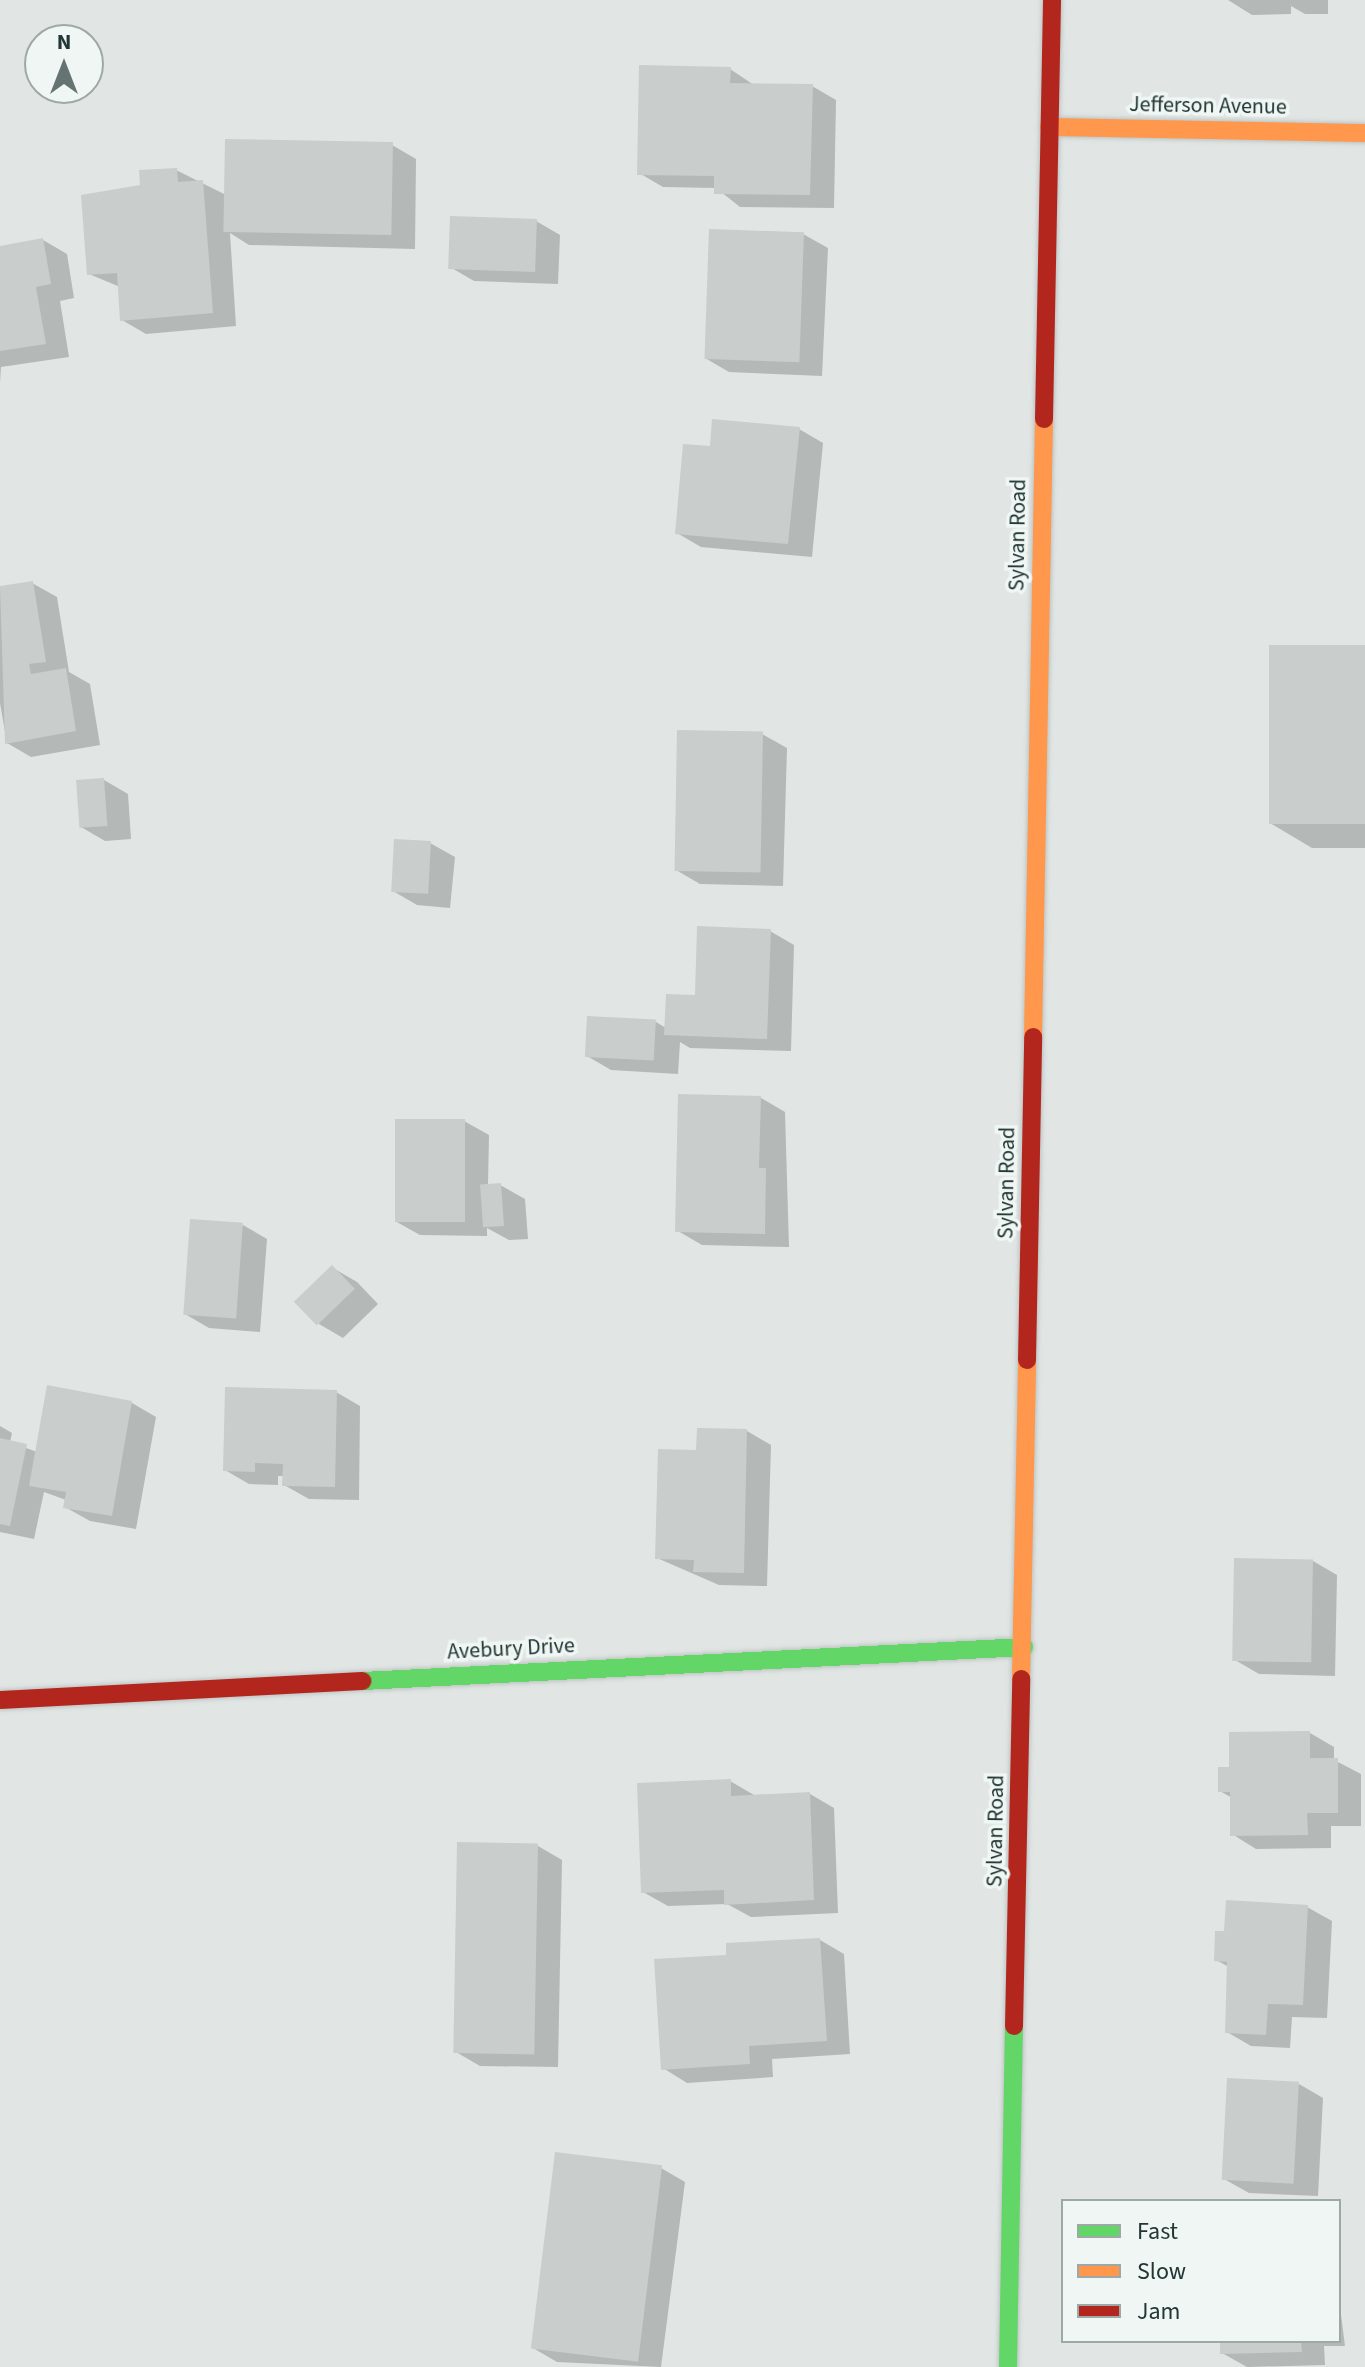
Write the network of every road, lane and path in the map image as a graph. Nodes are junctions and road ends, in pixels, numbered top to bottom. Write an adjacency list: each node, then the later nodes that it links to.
1 (1052, 0): 2 (main road, Sylvan Road)
2 (1049, 127): 3 (main road, Jefferson Avenue); 4 (main road, Sylvan Road)
3 (1365, 133)
4 (1024, 1647): 5 (main road, Avebury Drive); 6 (main road, Sylvan Road)
5 (0, 1700)
6 (1008, 2367)

